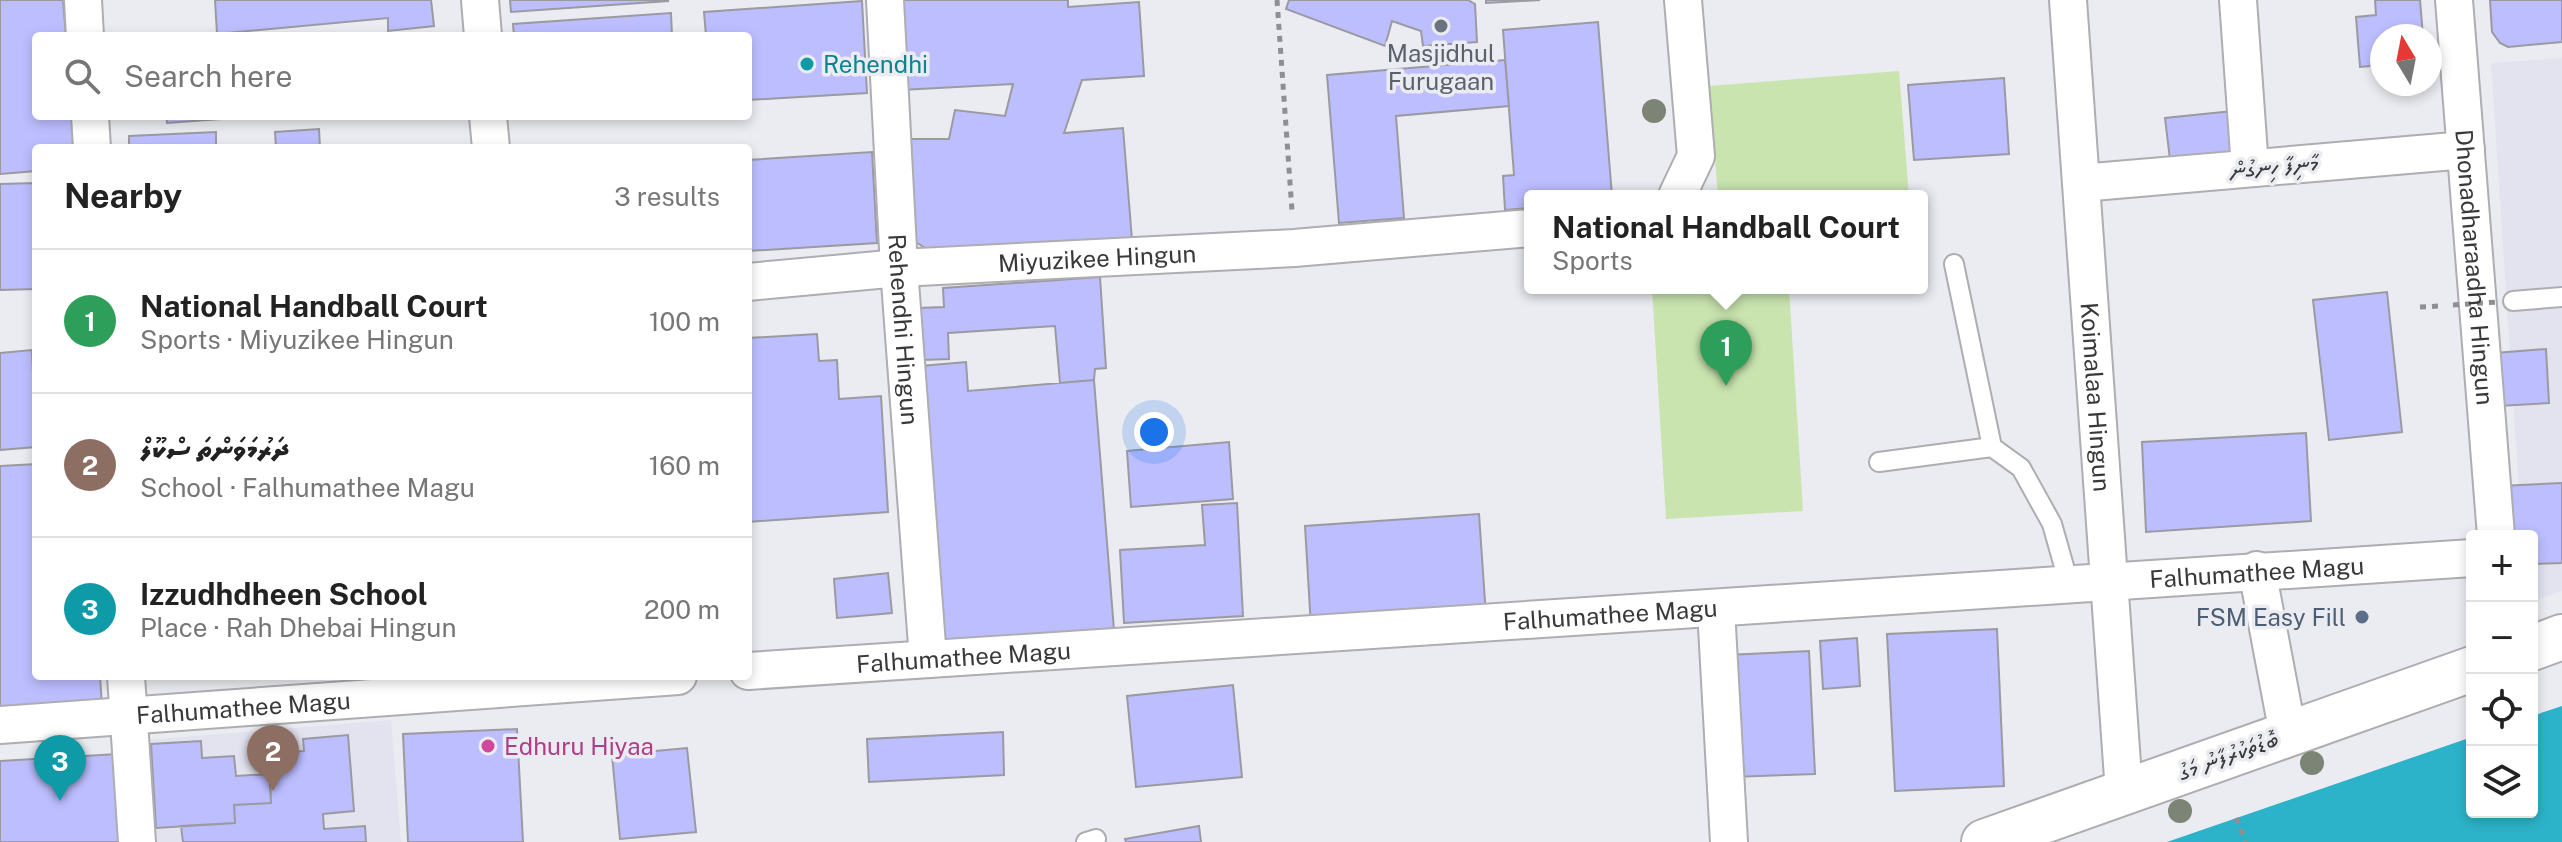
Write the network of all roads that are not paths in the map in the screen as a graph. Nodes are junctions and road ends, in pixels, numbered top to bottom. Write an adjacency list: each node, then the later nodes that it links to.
1 (83, 0): 8 (street)
2 (480, 0): 9 (street)
3 (885, 0): 20 (street, Rehendhi Hingun)
4 (1683, 0): 17 (street)
5 (2068, 0): 16 (street, Koimalaa Hingun)
6 (2238, 0): 15 (street)
7 (2454, 0): 14 (street, Dhonadharaadha Hingun)
8 (85, 32)
9 (483, 32)
10 (90, 120): 12 (street)
11 (488, 120): 13 (street)
12 (92, 144)
13 (491, 144)
14 (2466, 150): 15 (street, މާނިފާ ހިނގުން); 26 (street, Dhonadharaadha Hingun)
15 (2250, 168): 16 (street, މާނިފާ ހިނގުން)
16 (2081, 183): 29 (street, Koimalaa Hingun)
17 (1680, 190)
18 (1524, 229): 20 (street, Miyuzikee Hingun)
19 (1954, 264): 24 (lane)
20 (899, 268): 21 (street, Miyuzikee Hingun); 34 (street, Rehendhi Hingun)
21 (752, 282)
22 (2562, 297): 23 (lane)
23 (2505, 301)
24 (1992, 447): 25 (lane); 30 (lane)
25 (1879, 462)
26 (2496, 530)
27 (2466, 558): 28 (street, Falhumathee Magu)
28 (2257, 570): 29 (street, Falhumathee Magu); 42 (street)
29 (2109, 581): 30 (street, Falhumathee Magu); 43 (street, Koimalaa Hingun)
30 (2069, 584): 31 (street, Falhumathee Magu)
31 (1716, 609): 34 (street, Falhumathee Magu); 45 (street)
32 (2562, 637): 33 (main road)
33 (2538, 646)
34 (928, 659): 35 (street, Falhumathee Magu)
35 (752, 671)
36 (2466, 671): 42 (main road, ބޮޑުތަކުރުފާނު މަގު)
37 (126, 680): 40 (street)
38 (559, 680): 39 (street, Falhumathee Magu)
39 (529, 681): 40 (street, Falhumathee Magu)
40 (129, 716): 41 (street, Falhumathee Magu); 44 (street)
41 (0, 725)
42 (2288, 734): 43 (main road, ބޮޑުތަކުރުފާނު މަގު)
43 (2124, 792): 46 (main road, ބޮޑުތަކުރުފާނު މަގު)
44 (137, 842)
45 (1729, 842)
46 (1984, 842)

